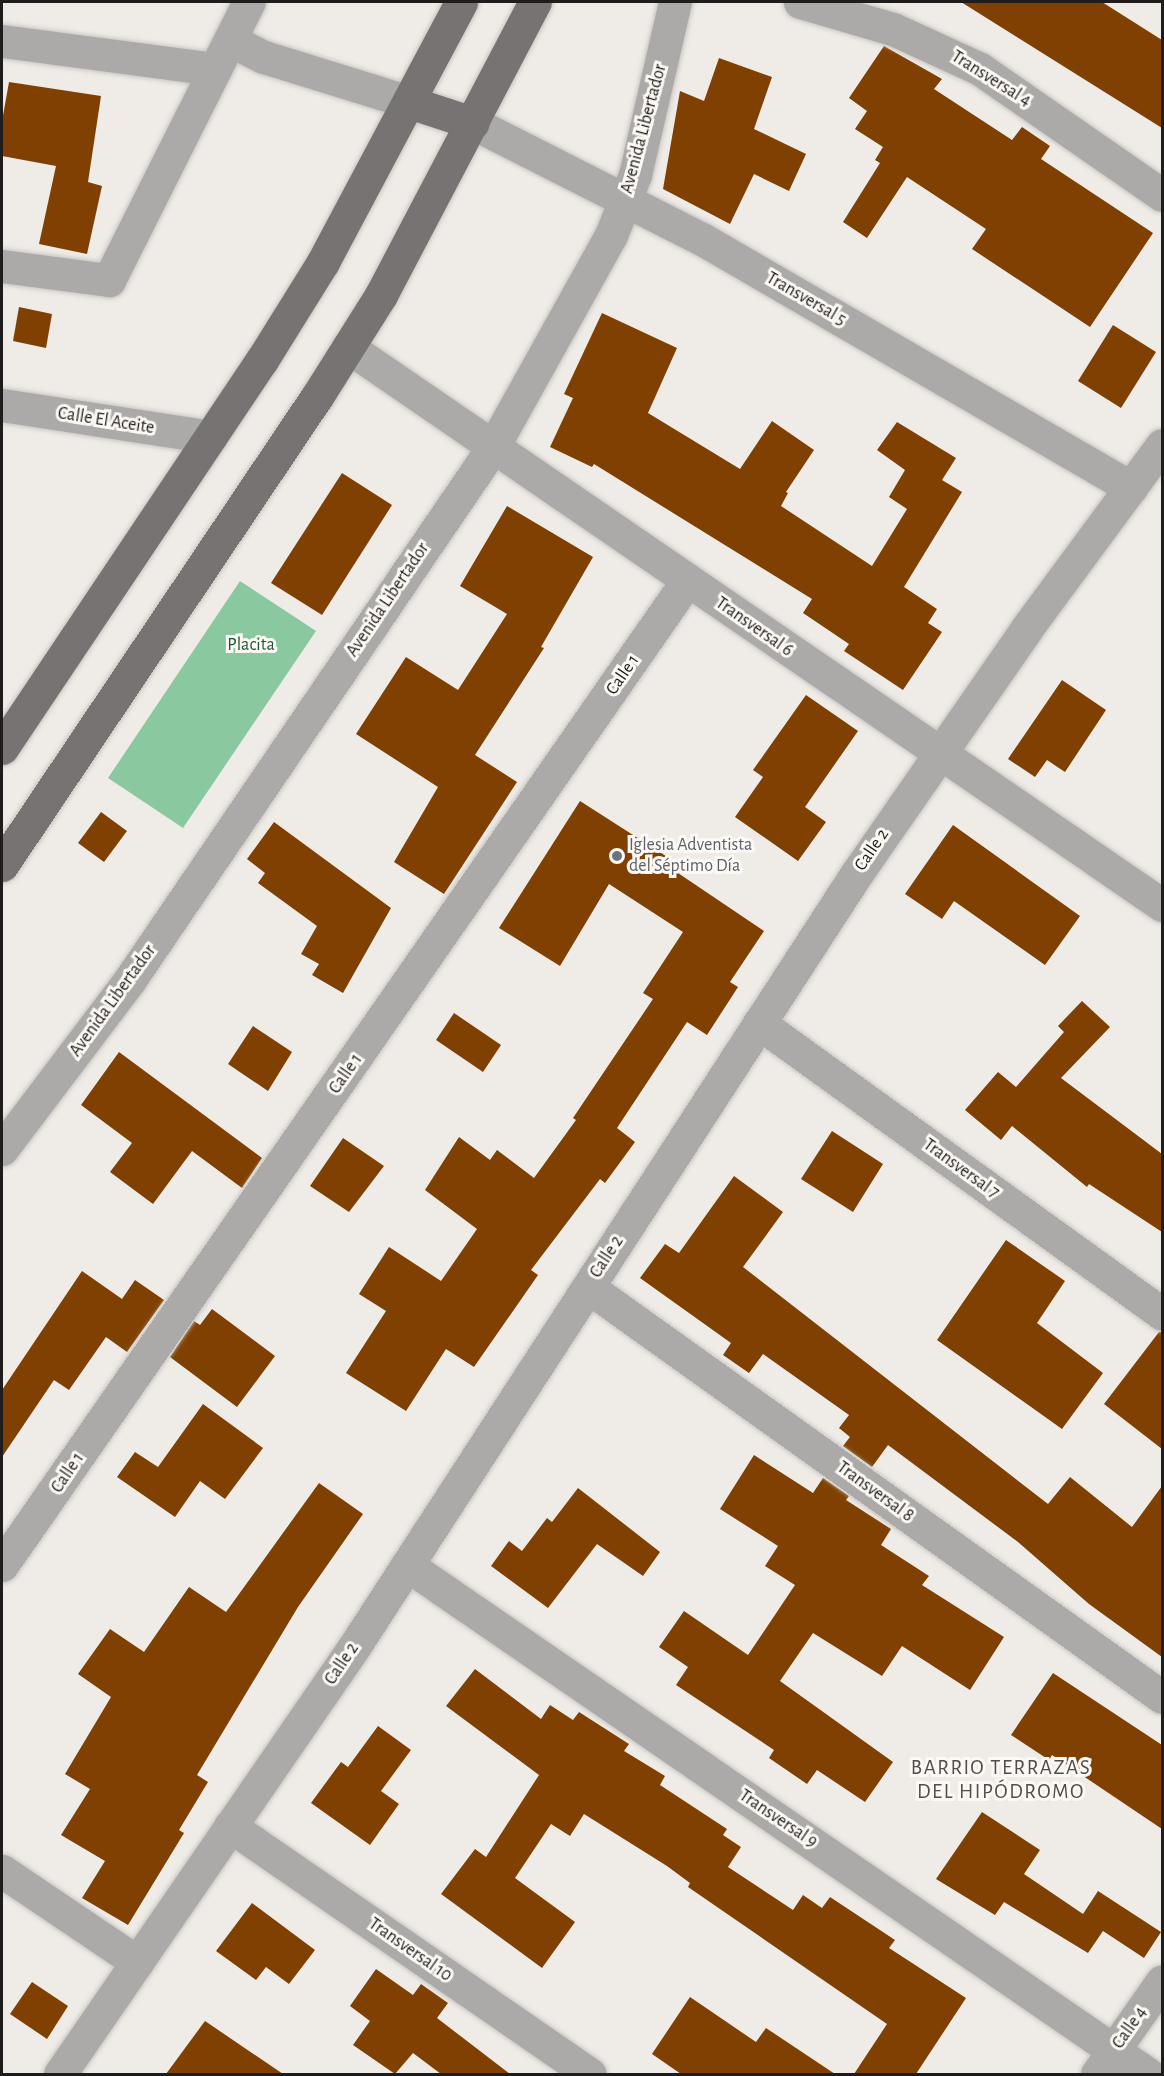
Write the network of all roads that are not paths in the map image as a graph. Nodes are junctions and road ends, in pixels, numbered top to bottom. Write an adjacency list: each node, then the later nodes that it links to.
1 (249, 2): 6 (street)
2 (461, 2): 9 (main road)
3 (535, 2): 10 (main road)
4 (675, 2): 12 (street, Avenida Libertador)
5 (800, 2): 11 (street, Transversal 4)
6 (230, 40): 8 (street); 9 (street)
7 (2, 41): 8 (street)
8 (215, 69): 13 (street)
9 (409, 102): 10 (main road); 16 (main road)
10 (473, 123): 12 (street, Transversal 5); 14 (main road)
11 (1162, 195)
12 (626, 198): 18 (street, Avenida Libertador); 19 (street, Transversal 5)
13 (2, 266)
14 (348, 347): 18 (street, Transversal 6); 23 (main road)
15 (2, 405): 16 (street, Calle El Aceite)
16 (211, 437): 21 (main road)
17 (1162, 445): 19 (street, Calle 2)
18 (492, 447): 20 (street, Transversal 6); 26 (street, Avenida Libertador)
19 (1131, 488): 22 (street, Calle 2)
20 (687, 581): 22 (street, Transversal 6); 29 (street, Calle 1)
21 (2, 748)
22 (940, 752): 24 (street, Transversal 6); 25 (street, Calle 2)
23 (2, 865)
24 (1162, 905)
25 (759, 1023): 27 (street, Calle 2); 28 (street, Transversal 7)
26 (2, 1149)
27 (588, 1287): 30 (street, Calle 2); 31 (street, Transversal 8)
28 (1162, 1314)
29 (2, 1565)
30 (407, 1565): 32 (street, Calle 2); 36 (street, Transversal 9)
31 (1162, 1697)
32 (230, 1826): 34 (street, Calle 2); 38 (street, Transversal 10)
33 (2, 1870): 34 (street)
34 (137, 1962): 37 (street, Calle 2)
35 (1162, 1981): 36 (street, Calle 4)
36 (1106, 2062): 39 (street, Transversal 9)
37 (60, 2074)
38 (590, 2074)
39 (1148, 2074)

